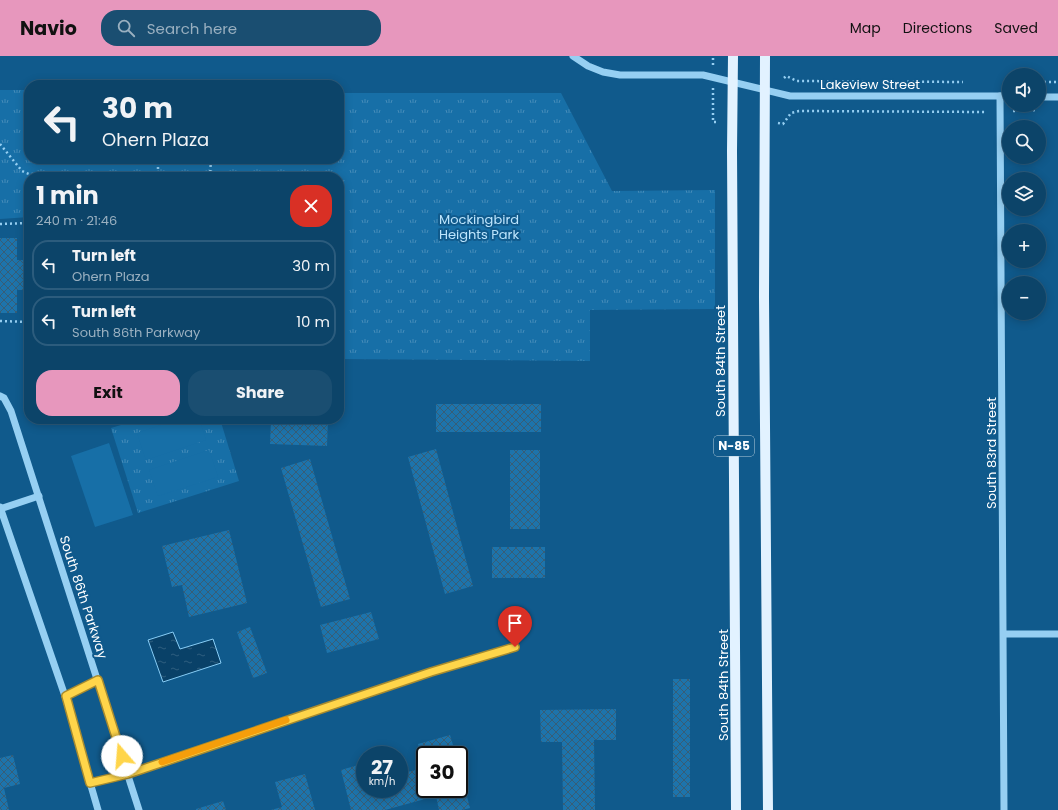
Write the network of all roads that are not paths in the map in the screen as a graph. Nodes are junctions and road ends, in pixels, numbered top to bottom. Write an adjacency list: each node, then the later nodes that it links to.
1 (573, 56): 4 (street, Lakeview Street)
2 (733, 56): 4 (main road, South 84th Street / N-85)
3 (765, 56): 5 (main road, N-85)
4 (733, 82): 5 (street, Lakeview Street); 21 (main road, South 84th Street / N-85)
5 (764, 90): 6 (street, Lakeview Street); 22 (main road, N-85)
6 (1000, 96): 12 (street, South 83rd Street)
7 (1046, 97): 8 (street)
8 (1058, 97)
9 (0, 396): 10 (street, South 86th Parkway)
10 (39, 496): 11 (street); 15 (street, South 86th Parkway)
11 (0, 508): 16 (street)
12 (1004, 634): 13 (street); 23 (street, South 83rd Street)
13 (1058, 634)
14 (515, 647): 17 (street)
15 (98, 680): 16 (street); 17 (street, South 86th Parkway)
16 (66, 696): 18 (street)
17 (128, 774): 18 (street); 20 (street, South 86th Parkway)
18 (90, 783): 19 (street)
19 (98, 810)
20 (139, 810)
21 (736, 810)
22 (768, 810)
23 (1004, 810)

